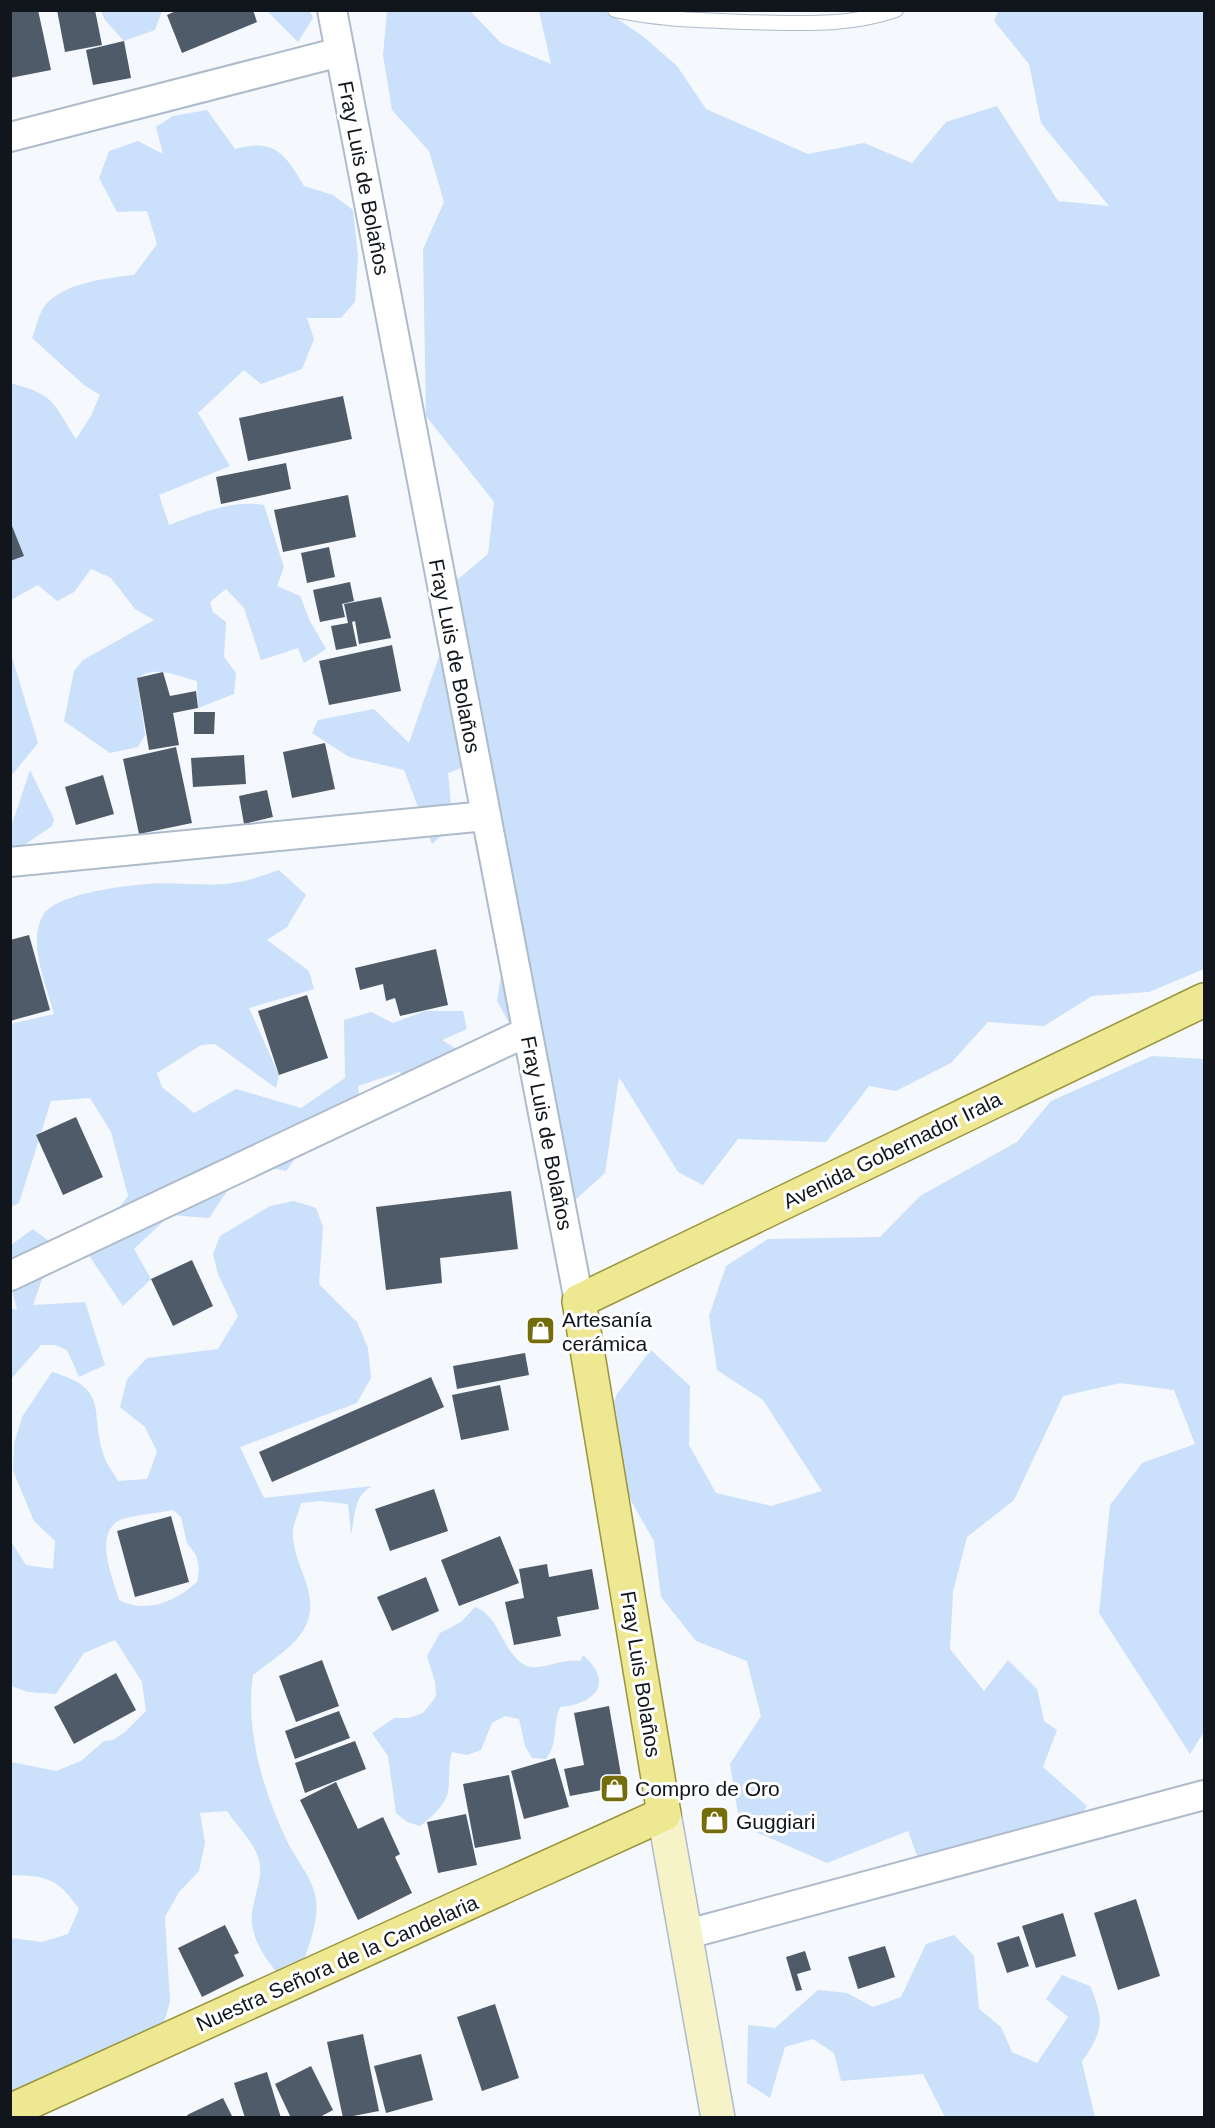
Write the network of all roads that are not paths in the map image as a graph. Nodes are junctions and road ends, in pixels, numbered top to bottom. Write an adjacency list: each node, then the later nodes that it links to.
1 (332, 10): 4 (street, Fray Luis de Bolaños)
2 (615, 10): 3 (lane)
3 (896, 10)
4 (340, 52): 5 (street); 6 (street, Fray Luis de Bolaños)
5 (10, 137)
6 (486, 816): 7 (street); 9 (street, Fray Luis de Bolaños)
7 (10, 862)
8 (1204, 1000): 11 (main road, Avenida Gobernador Irala)
9 (528, 1032): 10 (street); 11 (street, Fray Luis de Bolaños)
10 (10, 1276)
11 (579, 1300): 13 (main road, Fray Luis Bolaños)
12 (1204, 1795): 14 (street)
13 (664, 1814): 14 (street, Fray Luis Bolaños); 15 (main road, Nuestra Señora de la Candelaria)
14 (684, 1935): 16 (street, Fray Luis Bolaños)
15 (10, 2111)
16 (717, 2118)

